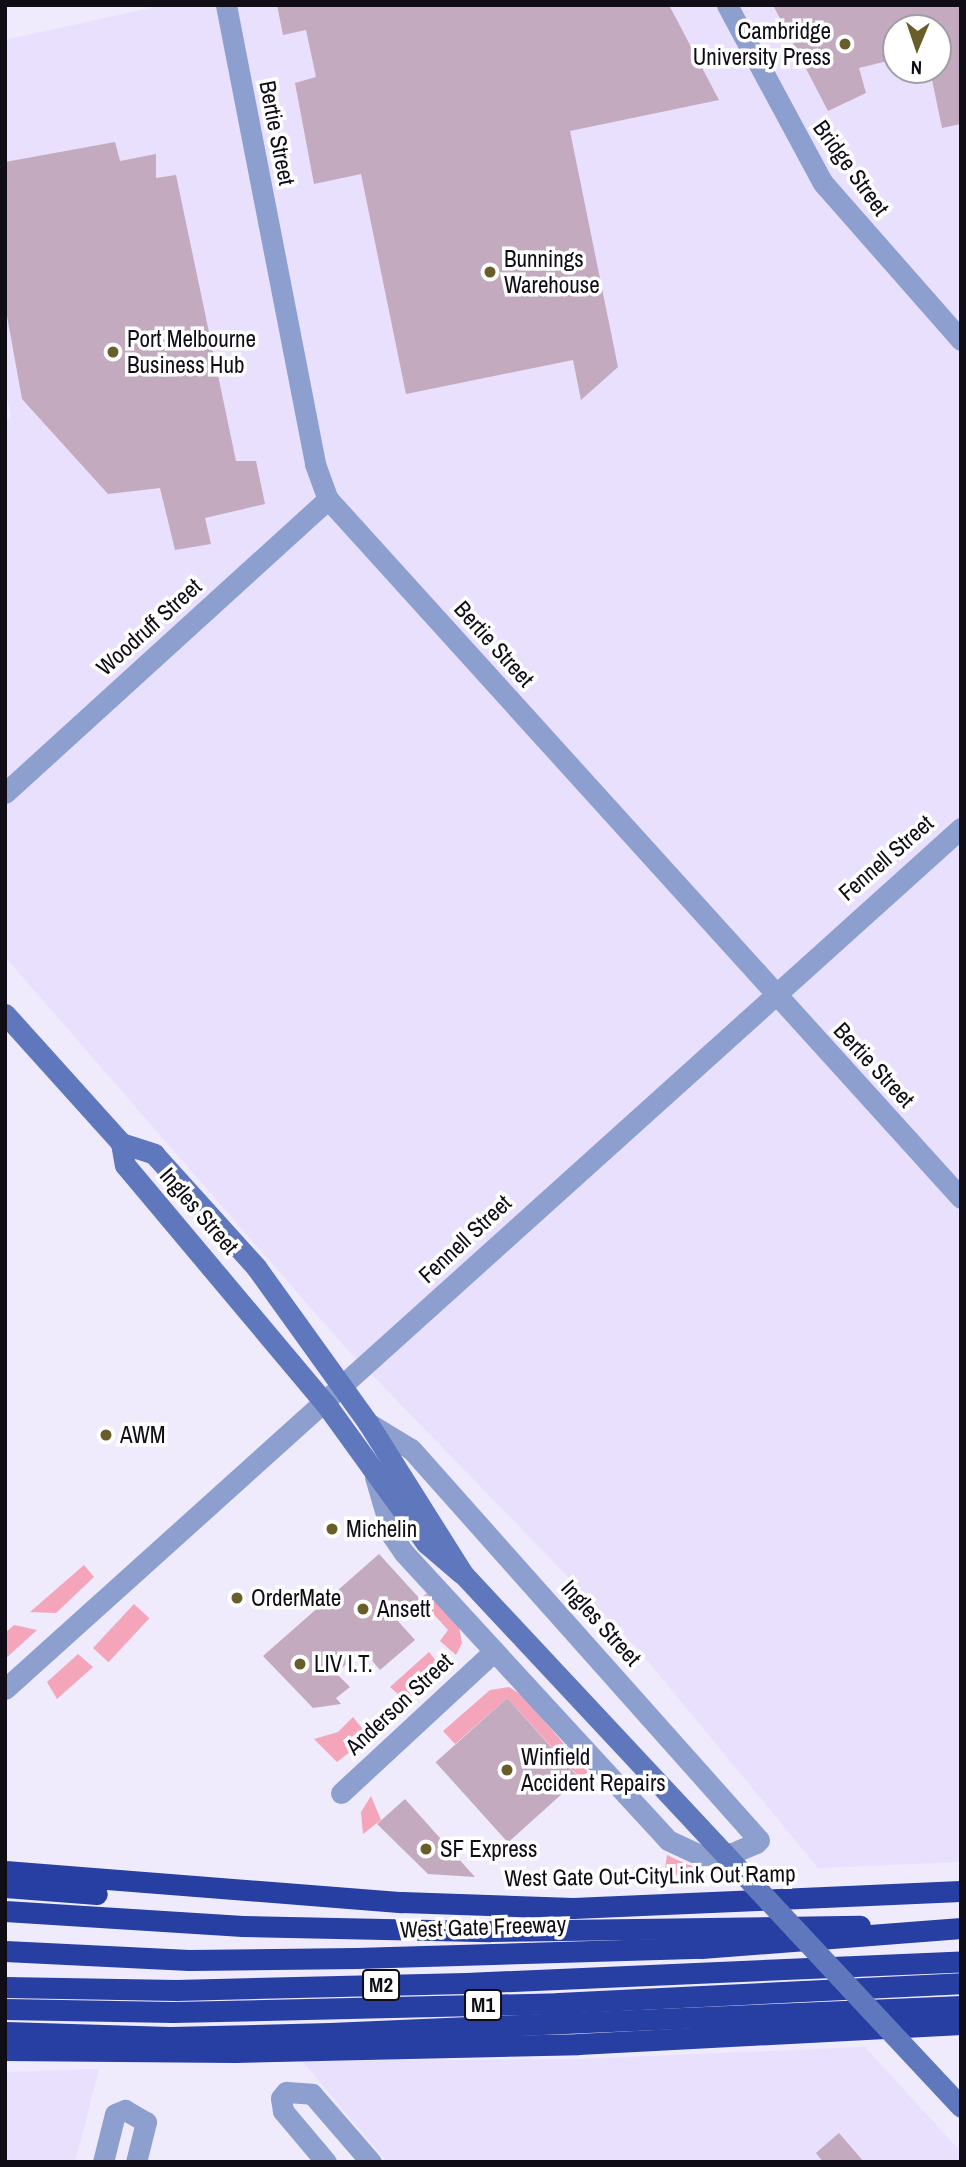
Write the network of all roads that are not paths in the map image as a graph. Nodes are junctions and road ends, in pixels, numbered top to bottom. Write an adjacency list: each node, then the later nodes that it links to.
1 (226, 5): 4 (street, Bertie Street)
2 (727, 5): 3 (street, Bridge Street)
3 (961, 340)
4 (328, 499): 5 (street, Woodruff Street); 7 (street, Bertie Street)
5 (5, 793)
6 (961, 828): 7 (street, Fennell Street)
7 (773, 993): 10 (street, Bertie Street); 13 (street, Fennell Street)
8 (5, 1014): 9 (street, Ingles Street)
9 (121, 1143): 11 (street, Ingles Street); 12 (street, Ingles Street)
10 (961, 1198)
11 (228, 1237): 12 (street); 13 (street, Ingles Street)
12 (206, 1258): 14 (street, Ingles Street)
13 (342, 1388): 14 (street, Fennell Street); 15 (street, Ingles Street)
14 (325, 1404): 16 (street, Ingles Street); 19 (street, Fennell Street)
15 (368, 1423): 17 (street, Ingles Street); 18 (street, Ingles Street)
16 (352, 1440): 17 (street, Ingles Street); 18 (street, Ingles Street)
17 (463, 1574): 37 (street, Ingles Street, bridge)
18 (492, 1653): 20 (street, Anderson Street)
19 (5, 1689)
20 (341, 1793)
21 (5, 1871): 24 (highway, West Gate Out-CityLink Out Ramp)
22 (5, 1886): 24 (highway)
23 (961, 1891): 24 (highway, West Gate Out-CityLink Out Ramp)
24 (402, 1902)
25 (5, 1910): 27 (highway)
26 (961, 1927): 27 (highway, West Gate Freeway / M1)
27 (936, 1929): 28 (highway, West Gate Freeway / M1)
28 (5, 1951)
29 (961, 1961): 31 (highway, M2)
30 (961, 1983): 33 (highway, M1)
31 (5, 1987)
32 (961, 2006): 35 (highway)
33 (5, 2009)
34 (961, 2024): 36 (highway)
35 (5, 2032)
36 (5, 2050)
37 (961, 2107)
38 (103, 2162): 39 (street)
39 (136, 2162)
40 (326, 2162): 41 (street)
41 (371, 2162)

